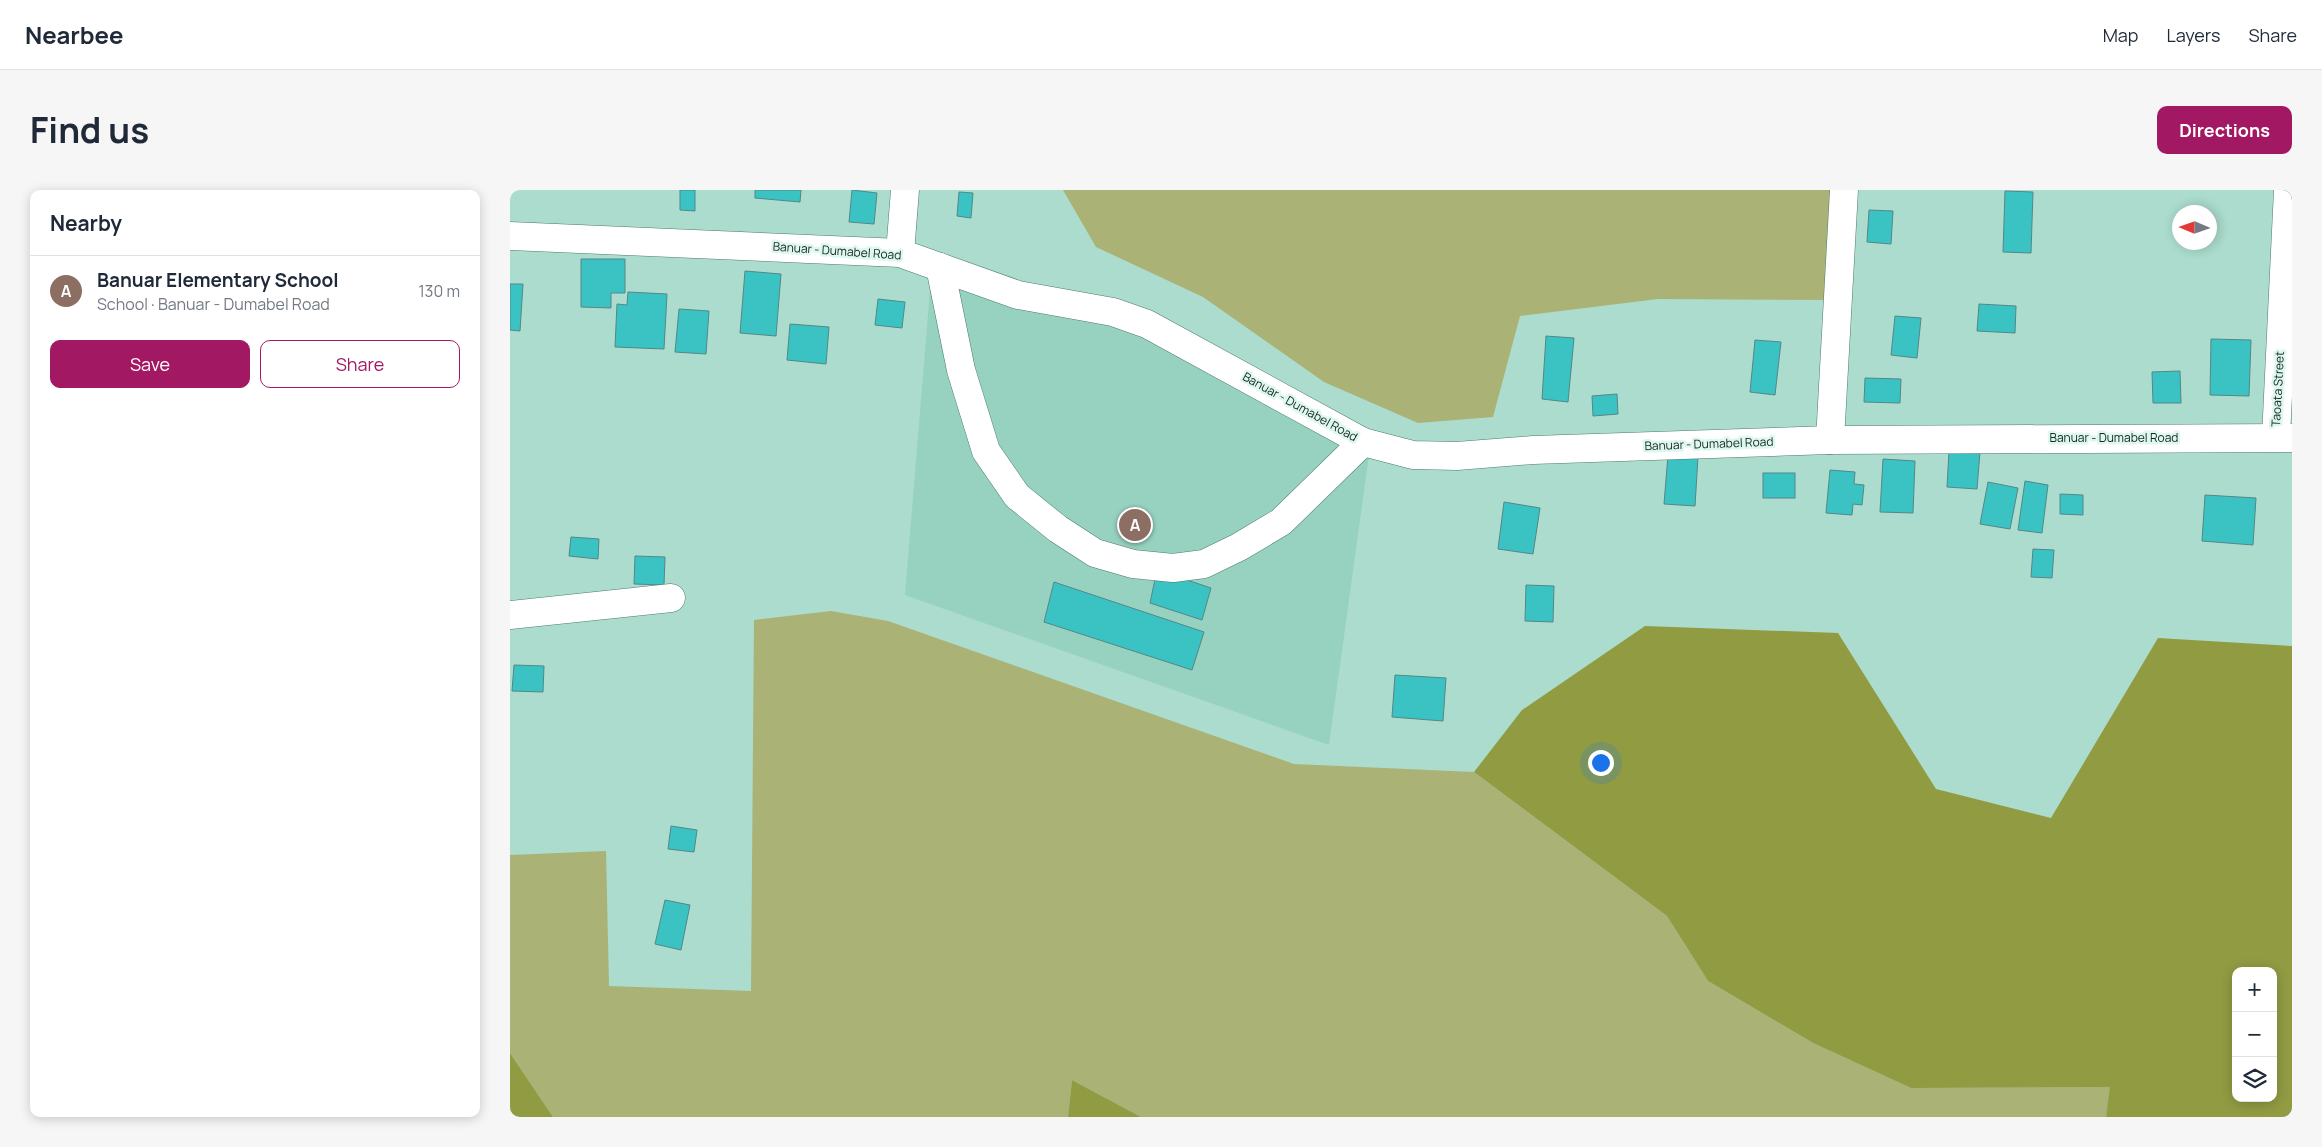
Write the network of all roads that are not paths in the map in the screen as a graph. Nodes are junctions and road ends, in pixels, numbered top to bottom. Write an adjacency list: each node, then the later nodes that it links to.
1 (905, 190): 5 (street)
2 (1844, 190): 8 (street)
3 (2288, 190): 7 (street, Taoata Street)
4 (510, 236): 5 (street, Banuar - Dumabel Road)
5 (900, 253): 6 (street, Banuar - Dumabel Road)
6 (940, 267): 9 (street, Banuar - Dumabel Road); 9 (street)
7 (2284, 438): 8 (street, Banuar - Dumabel Road)
8 (1830, 440): 9 (street, Banuar - Dumabel Road)
9 (1364, 442)
10 (671, 598): 11 (street)
11 (510, 616)

